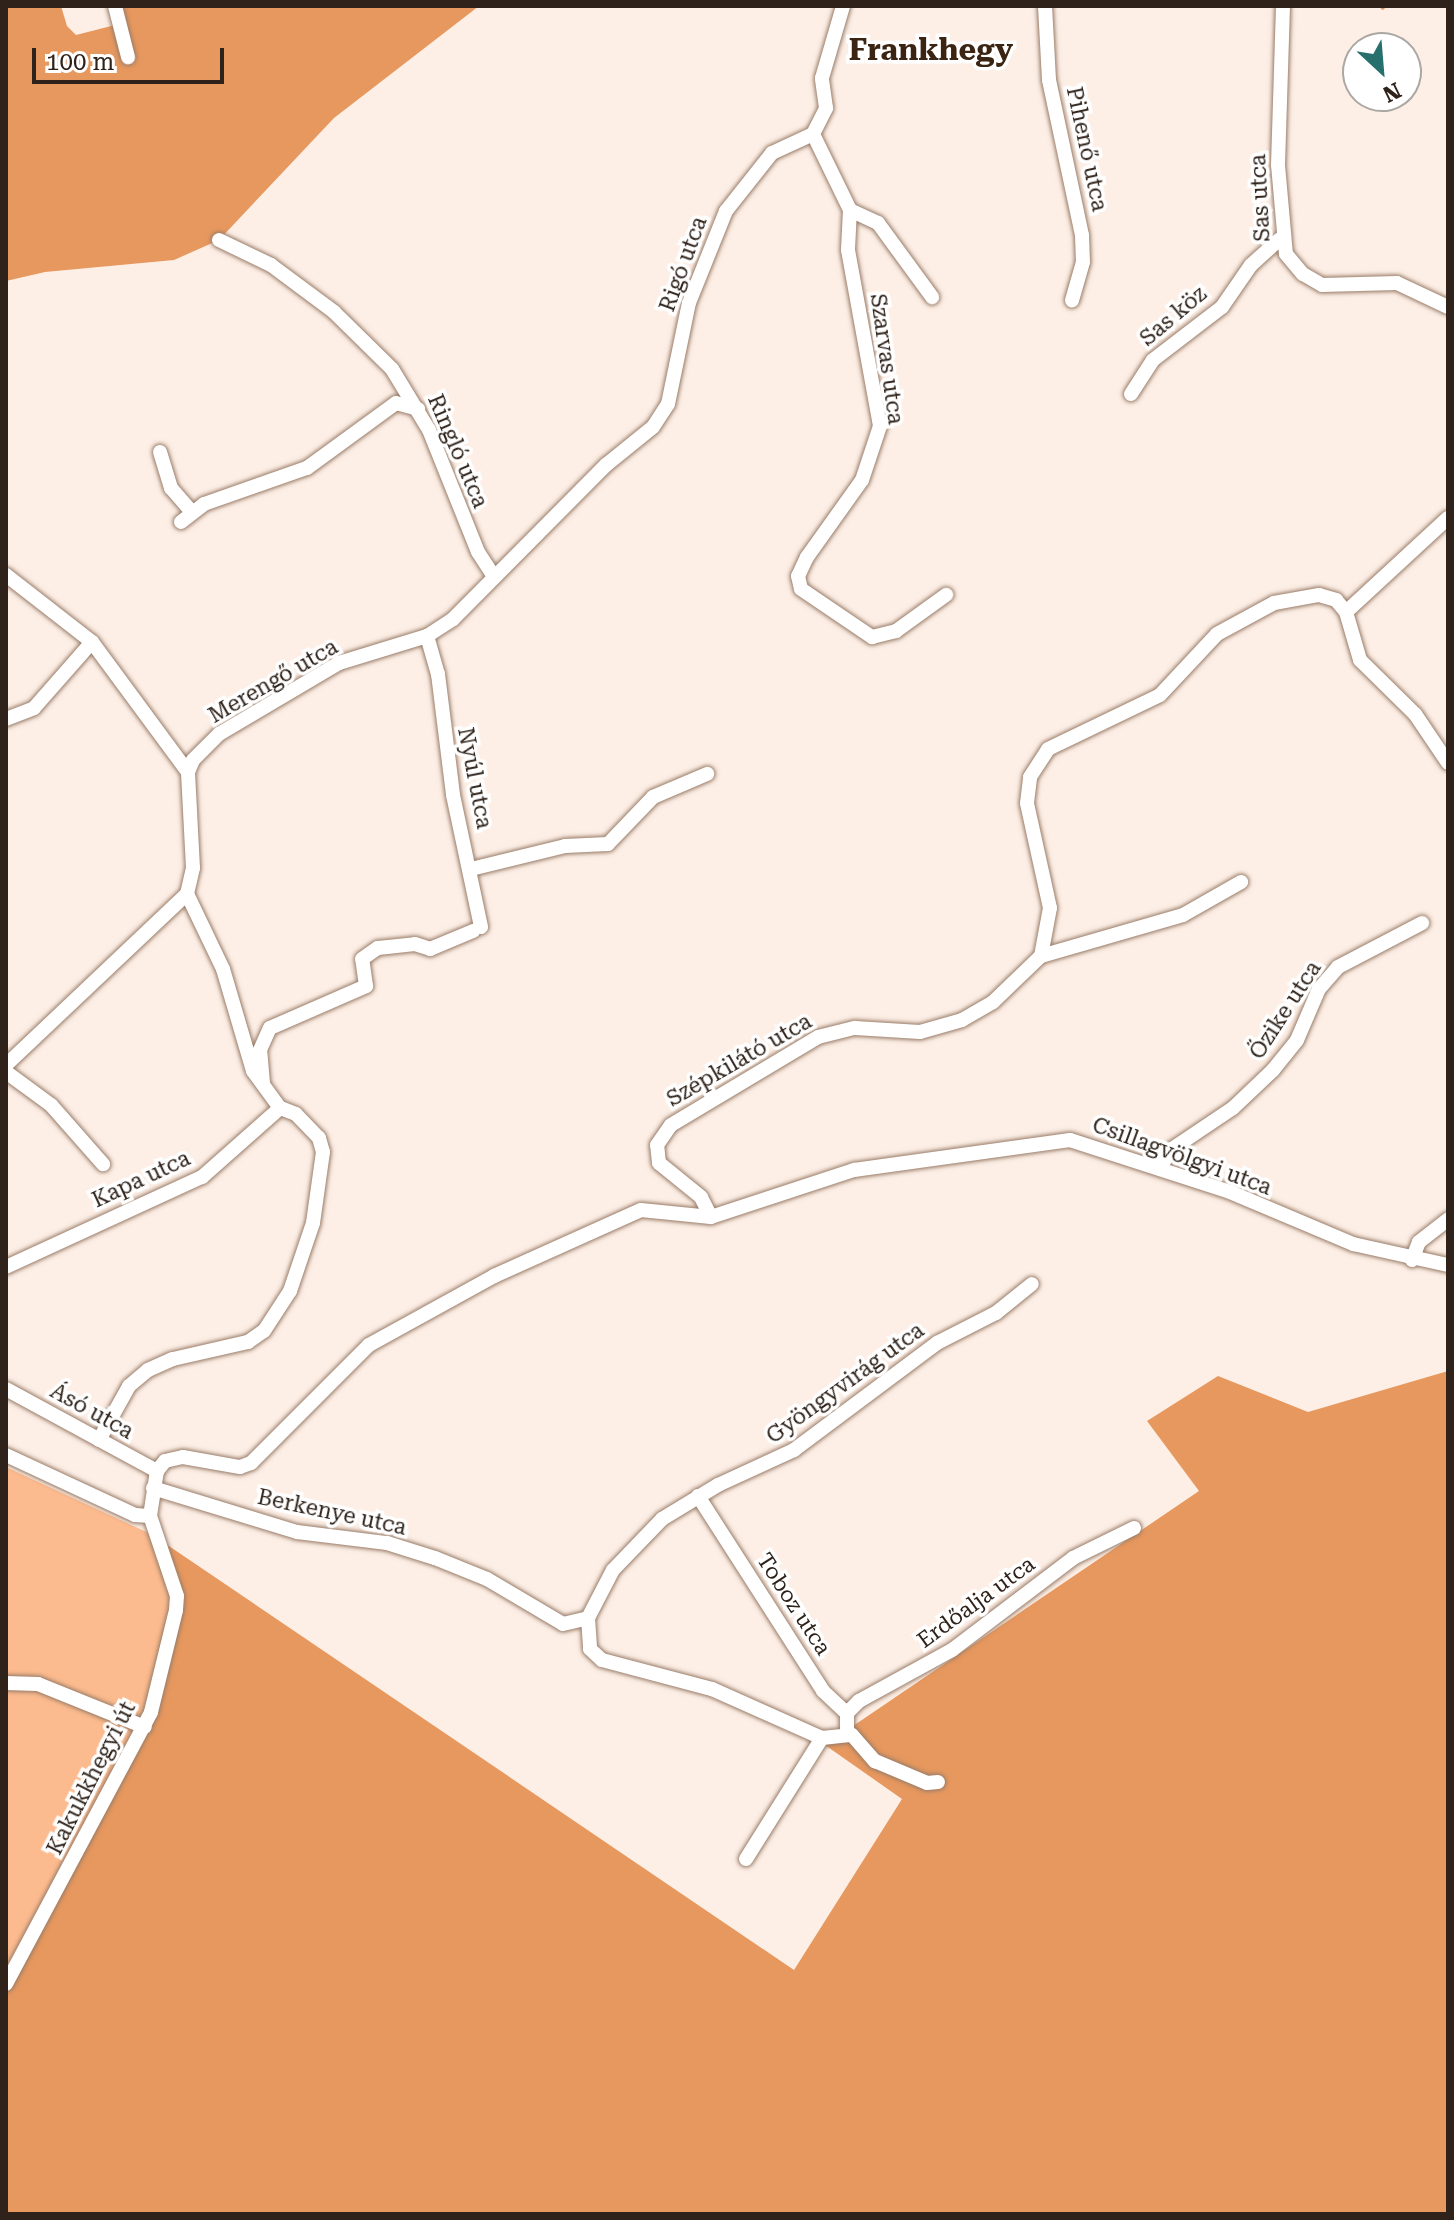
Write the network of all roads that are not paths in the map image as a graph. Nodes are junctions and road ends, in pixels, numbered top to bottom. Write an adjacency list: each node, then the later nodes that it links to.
1 (115, 6): 5 (street)
2 (843, 6): 6 (street)
3 (1045, 6): 11 (street, Pihenő utca)
4 (1283, 6): 8 (street, Sas utca)
5 (128, 57)
6 (813, 134): 7 (street, Szarvas utca); 15 (street, Rigó utca)
7 (850, 210): 10 (street); 20 (street, Szarvas utca)
8 (1280, 239): 12 (street, Sas utca); 13 (street, Sas köz)
9 (219, 240): 14 (street, Ringló utca)
10 (932, 297)
11 (1072, 300)
12 (1448, 307)
13 (1131, 394)
14 (418, 409): 16 (street); 19 (street, Ringló utca)
15 (639, 438): 19 (street, Merengő utca)
16 (160, 452)
17 (1448, 518): 21 (street)
18 (6, 575): 23 (street)
19 (493, 575): 22 (street, Merengő utca)
20 (946, 595)
21 (1346, 612): 25 (street); 32 (street)
22 (427, 636): 26 (street, Merengő utca); 28 (street, Nyúl utca)
23 (92, 642): 24 (street); 26 (street)
24 (6, 719)
25 (1448, 763)
26 (188, 772): 30 (street)
27 (707, 774): 28 (street)
28 (471, 869): 35 (street, Nyúl utca)
29 (1241, 882): 32 (street)
30 (187, 894): 33 (street); 35 (street)
31 (1422, 923): 38 (street, Őzike utca)
32 (1041, 956): 39 (street, Szépkilátó utca)
33 (6, 1065)
34 (6, 1072): 37 (street)
35 (263, 1084): 36 (street)
36 (280, 1108): 43 (street, Kapa utca); 46 (street)
37 (103, 1164)
38 (1160, 1167): 39 (street, Csillagvölgyi utca); 41 (street, Csillagvölgyi utca)
39 (711, 1217): 48 (street)
40 (1448, 1219): 41 (street)
41 (1412, 1260): 42 (street, Csillagvölgyi utca)
42 (1448, 1265)
43 (6, 1267)
44 (1032, 1284): 50 (street, Gyöngyvirág utca)
45 (6, 1389): 46 (street, Ásó utca)
46 (99, 1440): 48 (street, Ásó utca)
47 (6, 1455): 51 (street)
48 (157, 1471): 49 (street)
49 (153, 1488): 51 (street); 53 (street, Berkenye utca)
50 (698, 1496): 53 (street, Gyöngyvirág utca); 55 (street, Toboz utca)
51 (150, 1516): 56 (street, Kakukkhegyi út)
52 (1134, 1528): 55 (street, Erdőalja utca)
53 (588, 1618): 58 (street)
54 (6, 1683): 56 (street)
55 (847, 1713): 57 (street)
56 (145, 1727): 61 (street, Kakukkhegyi út)
57 (847, 1734): 58 (street); 59 (street)
58 (822, 1738): 60 (street)
59 (938, 1782)
60 (746, 1859)
61 (6, 1984)

